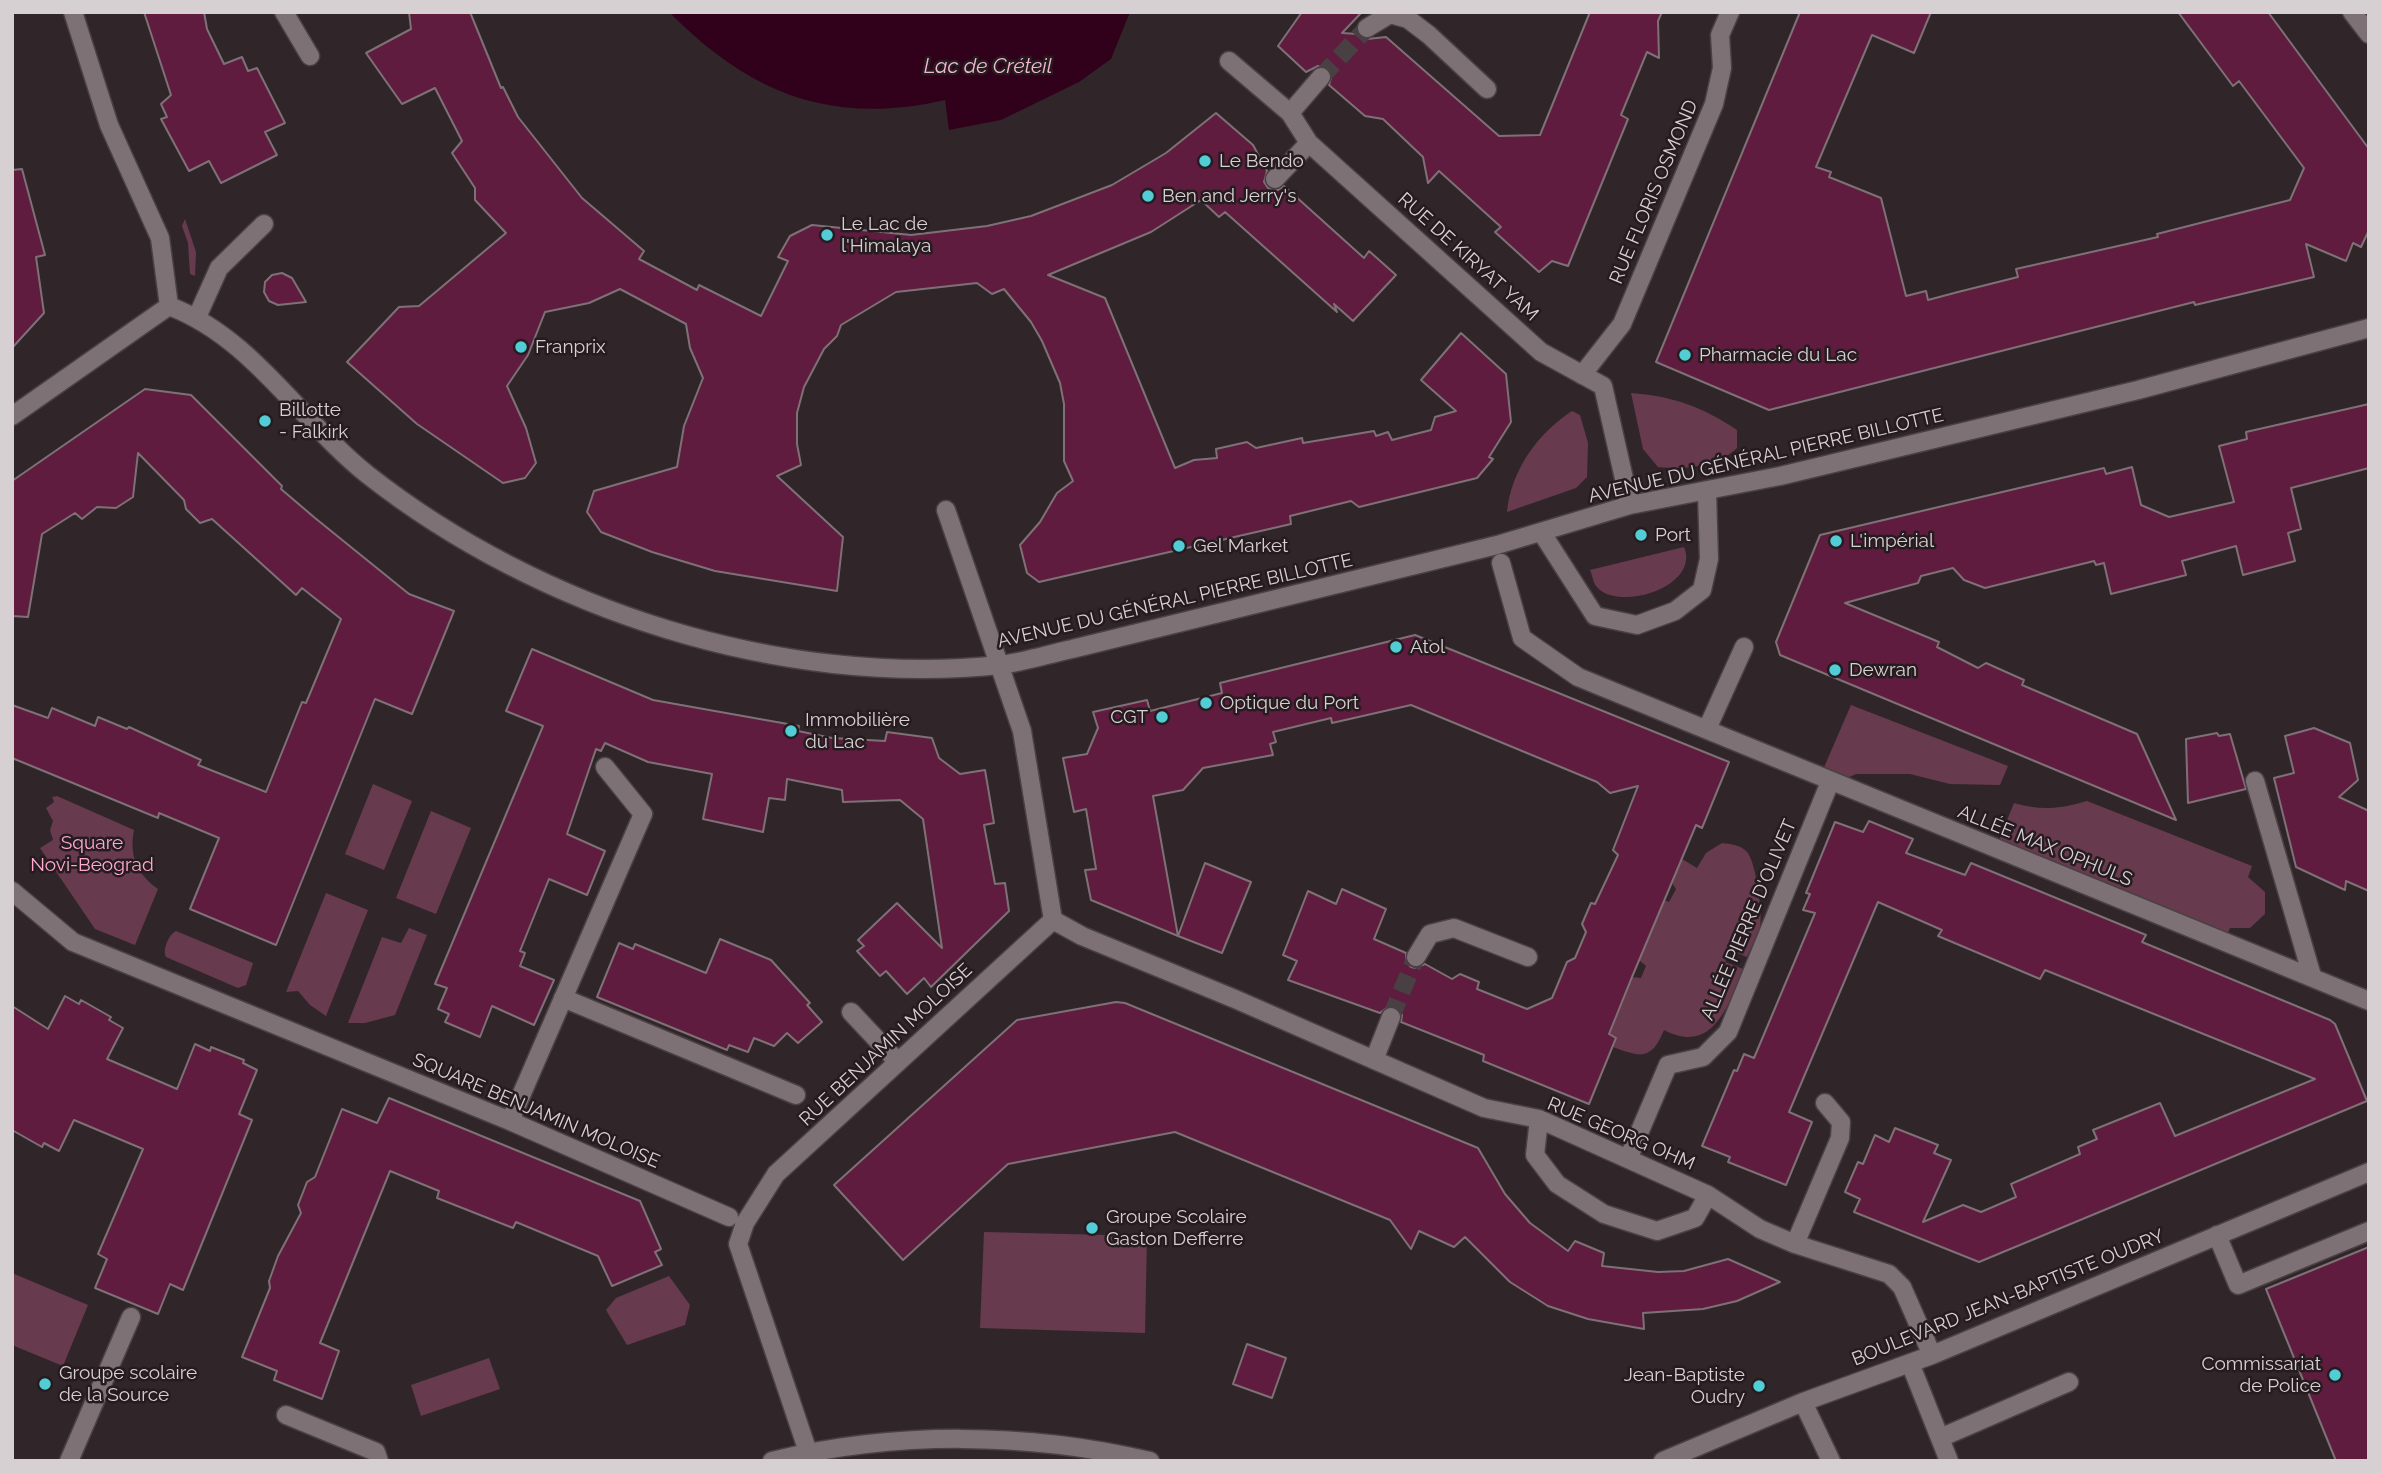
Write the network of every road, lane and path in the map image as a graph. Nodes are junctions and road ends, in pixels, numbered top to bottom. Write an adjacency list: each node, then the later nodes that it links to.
1 (73, 12): 15 (street)
2 (285, 12): 7 (street)
3 (1730, 12): 18 (street, RUE FLORIS OSMOND)
4 (2352, 12): 6 (street)
5 (1367, 28): 10 (street)
6 (2369, 34)
7 (310, 56)
8 (1229, 61): 11 (street, RUE DE KIRYAT YAM)
9 (1321, 77): 11 (street)
10 (1487, 89)
11 (1290, 113): 12 (street, RUE DE KIRYAT YAM)
12 (1309, 143): 13 (street); 18 (street, RUE DE KIRYAT YAM)
13 (1275, 179)
14 (264, 223): 16 (street)
15 (169, 306): 16 (street, AVENUE DU GÉNÉRAL PIERRE BILLOTTE); 19 (street)
16 (197, 317): 26 (street, AVENUE DU GÉNÉRAL PIERRE BILLOTTE)
17 (2369, 328): 20 (street, AVENUE DU GÉNÉRAL PIERRE BILLOTTE)
18 (1582, 375): 21 (street, RUE DE KIRYAT YAM)
19 (12, 416)
20 (1707, 492): 21 (street, AVENUE DU GÉNÉRAL PIERRE BILLOTTE); 23 (street)
21 (1630, 505): 23 (street, AVENUE DU GÉNÉRAL PIERRE BILLOTTE)
22 (946, 510): 26 (street)
23 (1542, 533): 26 (street, AVENUE DU GÉNÉRAL PIERRE BILLOTTE)
24 (1501, 563): 27 (street, ALLÉE MAX OPHULS)
25 (1744, 647): 27 (street)
26 (1002, 665): 32 (street)
27 (1707, 729): 30 (street, ALLÉE MAX OPHULS)
28 (605, 767): 36 (street)
29 (2255, 781): 35 (street)
30 (1830, 782): 35 (street, ALLÉE MAX OPHULS); 46 (street, ALLÉE PIERRE D'OLIVET)
31 (12, 891): 45 (street, SQUARE BENJAMIN MOLOISE)
32 (1053, 920): 40 (street, RUE GEORG OHM); 41 (street, RUE BENJAMIN MOLOISE)
33 (1416, 957): 34 (street)
34 (1528, 957)
35 (2312, 976): 37 (street, ALLÉE MAX OPHULS)
36 (563, 998): 42 (street); 45 (street)
37 (2369, 1001)
38 (851, 1012): 41 (street)
39 (1391, 1017): 40 (street)
40 (1374, 1060): 44 (street, RUE GEORG OHM)
41 (898, 1062): 60 (street, RUE BENJAMIN MOLOISE)
42 (796, 1095)
43 (1825, 1103): 52 (street)
44 (1539, 1119): 46 (street, RUE GEORG OHM); 48 (street)
45 (510, 1121): 49 (street, SQUARE BENJAMIN MOLOISE)
46 (1628, 1159): 48 (street, RUE GEORG OHM)
47 (2369, 1172): 51 (street, BOULEVARD JEAN-BAPTISTE OUDRY)
48 (1708, 1195): 52 (street, RUE GEORG OHM)
49 (729, 1217)
50 (2369, 1231): 51 (street)
51 (2217, 1235): 54 (street, BOULEVARD JEAN-BAPTISTE OUDRY)
52 (1794, 1244): 54 (street, RUE GEORG OHM)
53 (131, 1317): 62 (street)
54 (1932, 1356): 55 (street, BOULEVARD JEAN-BAPTISTE OUDRY)
55 (1910, 1363): 57 (street, BOULEVARD JEAN-BAPTISTE OUDRY); 59 (street)
56 (2069, 1382): 59 (street)
57 (1803, 1402): 66 (street, BOULEVARD JEAN-BAPTISTE OUDRY); 67 (street)
58 (286, 1415): 63 (street)
59 (1940, 1438): 68 (street)
60 (808, 1452): 61 (street); 64 (street)
61 (837, 1454): 65 (street)
62 (69, 1461)
63 (379, 1461)
64 (772, 1461)
65 (1150, 1461)
66 (1663, 1461)
67 (1831, 1461)
68 (1949, 1461)

